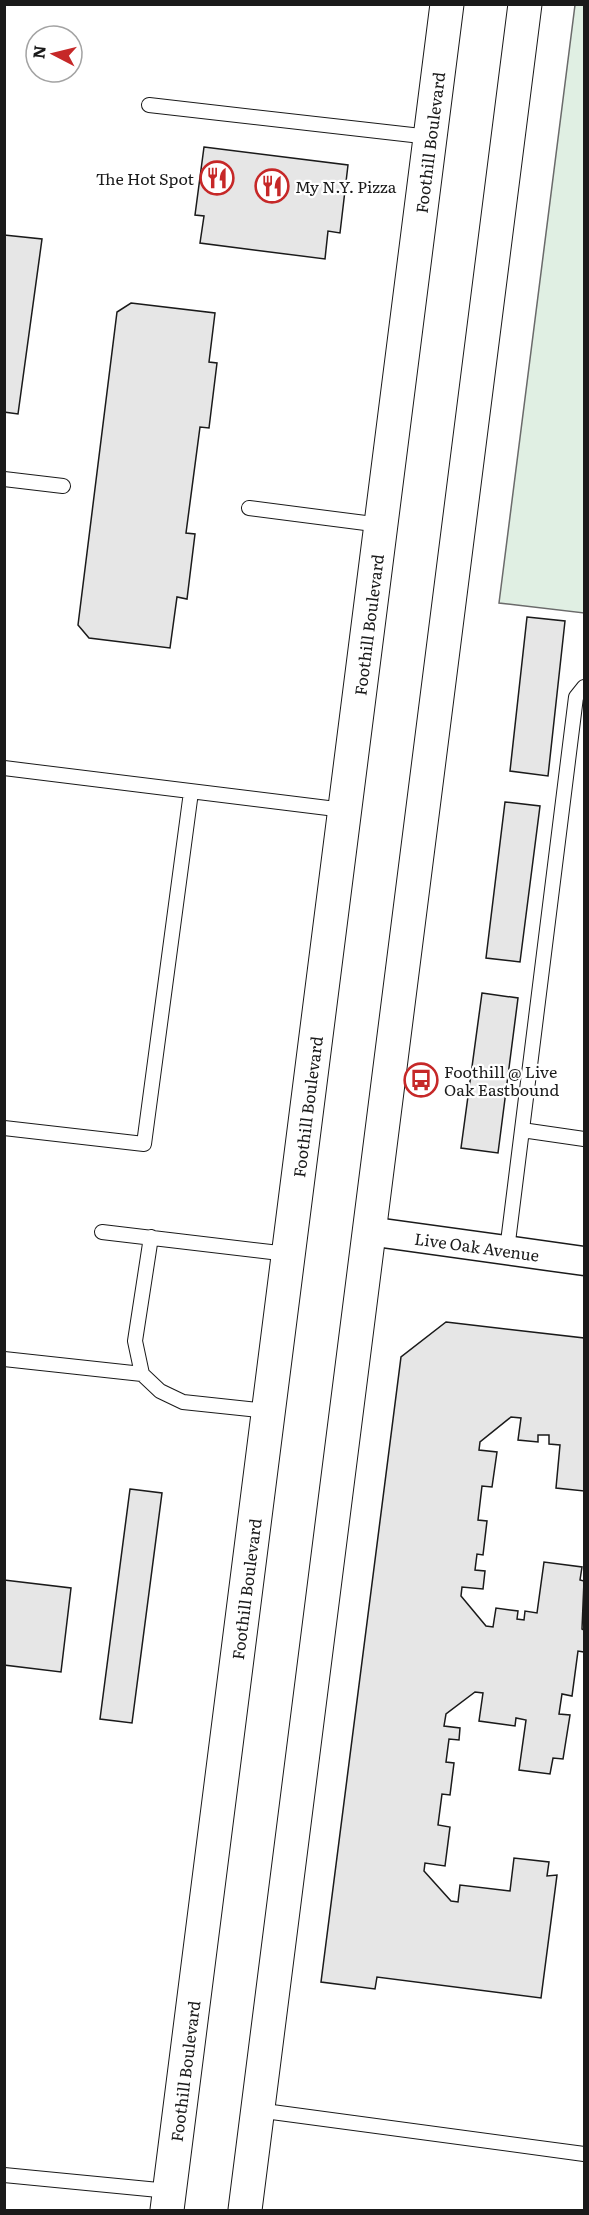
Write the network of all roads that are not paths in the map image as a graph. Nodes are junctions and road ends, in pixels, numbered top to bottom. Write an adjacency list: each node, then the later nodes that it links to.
1 (447, 4): 4 (main road, Foothill Boulevard)
2 (525, 4): 16 (main road)
3 (149, 105): 4 (lane)
4 (430, 137): 8 (main road, Foothill Boulevard)
5 (4, 479): 6 (lane)
6 (63, 486)
7 (249, 508): 8 (lane)
8 (381, 525): 12 (main road, Foothill Boulevard)
9 (585, 687): 14 (lane)
10 (4, 768): 11 (lane)
11 (191, 792): 12 (lane); 13 (lane)
12 (344, 810): 20 (main road, Foothill Boulevard)
13 (4, 1128)
14 (522, 1130): 15 (lane); 19 (lane)
15 (585, 1139)
16 (368, 1231): 19 (street, Live Oak Avenue); 25 (main road)
17 (102, 1232): 18 (lane)
18 (151, 1237): 20 (lane); 23 (lane)
19 (507, 1250): 21 (street, Live Oak Avenue)
20 (288, 1254): 24 (main road, Foothill Boulevard)
21 (585, 1261)
22 (4, 1359): 23 (lane)
23 (142, 1374): 24 (lane)
24 (268, 1411): 28 (main road, Foothill Boulevard)
25 (257, 2110): 26 (lane); 29 (main road)
26 (585, 2154)
27 (4, 2175): 28 (lane)
28 (168, 2201)
29 (245, 2211)

